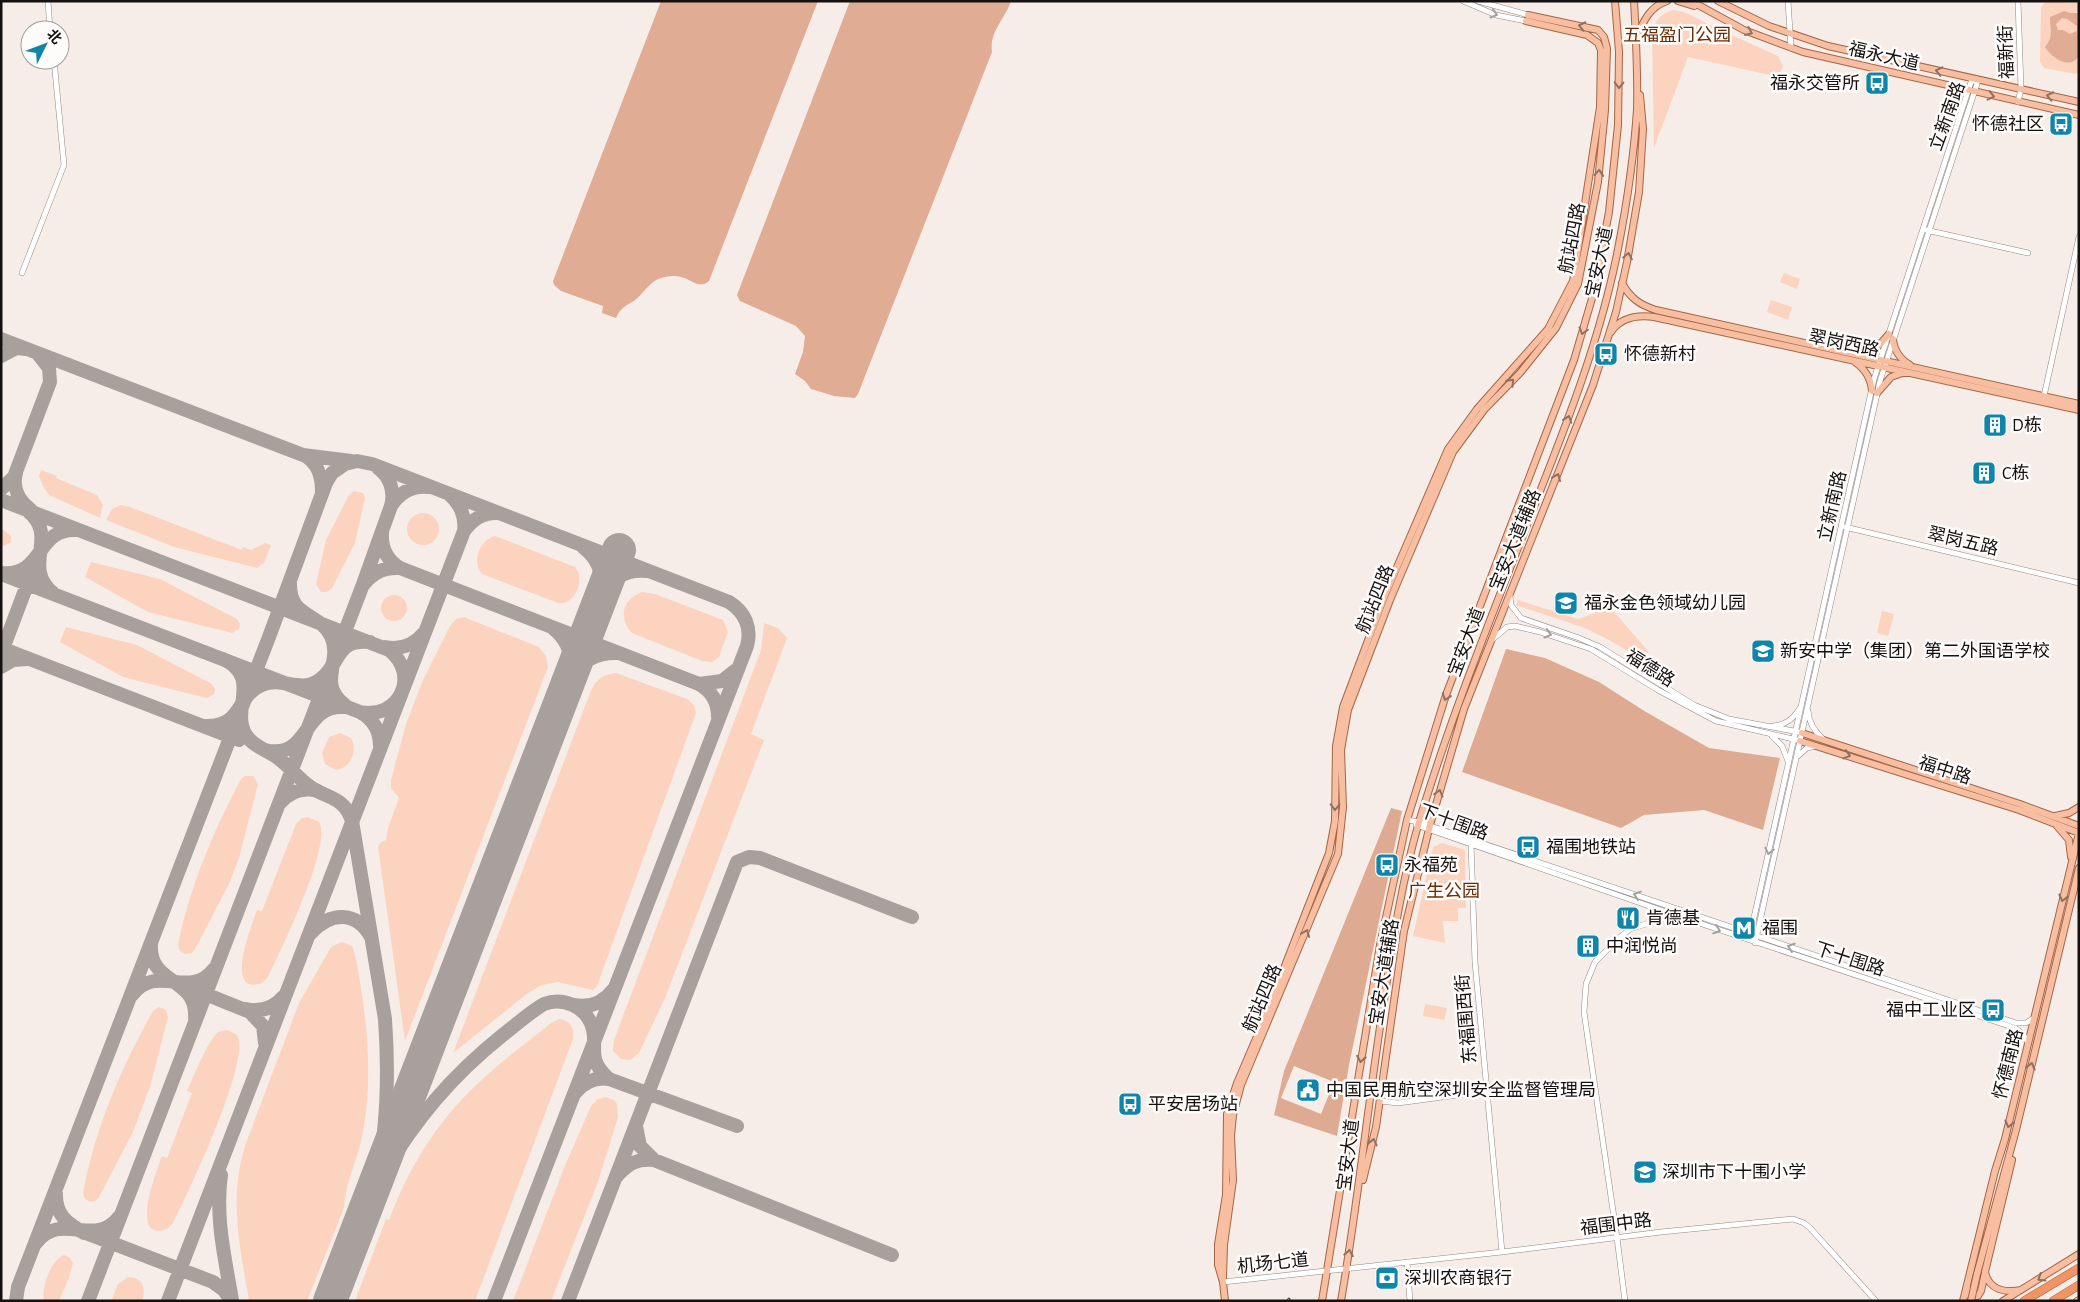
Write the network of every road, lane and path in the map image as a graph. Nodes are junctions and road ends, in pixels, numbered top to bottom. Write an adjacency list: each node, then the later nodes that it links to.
1 (48, 1): 16 (street)
2 (1463, 1): 15 (street, one-way to 15)
3 (1478, 1): 15 (street)
4 (1615, 1): 62 (main road, 宝安大道, one-way to 62)
5 (1634, 1): 18 (main road, 宝安大道)
6 (1667, 1): 18 (main road)
7 (1678, 1): 13 (main road)
8 (1691, 1): 13 (main road, 福永大道)
9 (1718, 1): 14 (main road, 福永大道)
10 (1725, 1): 14 (main road)
11 (1788, 1): 17 (street)
12 (2018, 1): 23 (street, 福新街)
13 (1705, 10): 19 (main road, 福永大道, one-way to 19)
14 (1739, 12): 17 (main road, 福永大道)
15 (1527, 18): 91 (main road, 航站四路)
16 (49, 20)
17 (1789, 34): 19 (street); 22 (main road, 福永大道, one-way to 17)
18 (1636, 39): 20 (main road, 宝安大道)
19 (1791, 48): 24 (main road, 福永大道)
20 (1636, 58): 32 (main road, 宝安大道辅路, one-way to 20); 49 (main road, 宝安大道, one-way to 20)
21 (55, 70): 31 (street)
22 (1976, 79): 23 (main road, 福永大道); 24 (street, 立新南路)
23 (2020, 89): 25 (street, 福新街); 26 (main road, 福永大道, one-way to 23)
24 (1971, 91): 25 (main road, 福永大道, one-way to 25); 28 (street, 立新南路)
25 (2018, 102): 27 (main road, 福永大道)
26 (2079, 102)
27 (2079, 115)
28 (1926, 230): 30 (street); 34 (street, 立新南路)
29 (2079, 237): 40 (street)
30 (2028, 253)
31 (22, 273)
32 (1622, 283): 33 (main road, 宝安大道辅路); 35 (main road, 翠岗西路)
33 (1609, 335): 35 (main road, 翠岗西路); 45 (main road, 宝安大道辅路, one-way to 33)
34 (1891, 336): 35 (main road); 36 (street, 立新南路); 37 (main road)
35 (1854, 357): 36 (main road, 翠岗西路); 39 (main road)
36 (1882, 363): 37 (main road, 翠岗西路); 38 (main road, 翠岗西路); 39 (street, 立新南路)
37 (1914, 367): 40 (main road, 翠岗西路)
38 (1907, 372): 39 (main road); 42 (main road, 翠岗西路)
39 (1874, 392): 43 (street, 立新南路)
40 (2044, 396): 41 (main road, 翠岗西路)
41 (2079, 404)
42 (2079, 410)
43 (1845, 527): 44 (street, 翠岗五路); 50 (street, 立新南路)
44 (2079, 583)
45 (1511, 591): 46 (street, 福德路); 48 (main road, 宝安大道辅路)
46 (1532, 622): 47 (street); 51 (street, 福德路)
47 (1530, 629): 48 (street, 福德路); 53 (street, 福德路, one-way to 53)
48 (1490, 643): 56 (main road, 宝安大道辅路)
49 (1465, 687): 56 (main road); 63 (main road, 宝安大道)
50 (1806, 700): 51 (street); 52 (street, 立新南路); 55 (street)
51 (1765, 726): 52 (street, 福德路)
52 (1799, 732): 54 (street, 立新南路); 55 (main road, 福中路)
53 (1767, 733): 54 (street, 福德路); 59 (street)
54 (1797, 740): 57 (main road, 福中路); 58 (street, 立新南路); 59 (street, 立新南路)
55 (1833, 743): 61 (main road, 福中路)
56 (1454, 744): 66 (main road, 宝安大道辅路, one-way to 56)
57 (1819, 746): 58 (street); 64 (main road, 福中路, one-way to 64)
58 (1796, 760): 74 (street, 立新南路)
59 (1788, 768): 73 (street, 立新南路, one-way to 73)
60 (2079, 807): 61 (main road)
61 (2052, 816): 65 (main road, 福中路)
62 (1407, 820): 63 (street, 下十围路); 89 (main road, 宝安大道, one-way to 89)
63 (1419, 824): 66 (street, 下十围路); 82 (main road, 宝安大道)
64 (2054, 824): 67 (main road, 福中路); 69 (main road)
65 (2079, 826)
66 (1429, 827): 68 (street, 下十围路); 73 (street, 下十围路, one-way to 66); 80 (main road, 宝安大道辅路)
67 (2079, 833): 69 (main road, 怀德南路)
68 (1471, 843): 72 (street, 下十围路); 79 (street, 东福围西街)
69 (2071, 868): 77 (main road, 怀德南路, one-way to 77)
70 (2079, 868): 71 (main road, 怀德南路)
71 (2078, 875): 81 (main road, 怀德南路, one-way to 71)
72 (1675, 915): 75 (street, 下十围路, one-way to 75); 83 (street)
73 (1750, 934): 74 (street, 下十围路); 75 (street, 立新南路)
74 (1756, 936): 76 (street, 立新南路); 77 (street, 下十围路, one-way to 74)
75 (1749, 940): 76 (street, 下十围路)
76 (1755, 942): 78 (street, 下十围路)
77 (2035, 1017): 78 (main road, 怀德南路)
78 (2028, 1043): 93 (main road, 怀德南路, one-way to 93)
79 (1487, 1091): 80 (street); 84 (street, 东福围西街)
80 (1380, 1101): 82 (main road, 宝安大道辅路, one-way to 80)
81 (2016, 1130): 90 (main road, 怀德南路); 102 (main road, 怀德南路, bridge)
82 (1357, 1206): 88 (main road, 宝安大道, one-way to 82)
83 (1618, 1238): 84 (street, 福围中路); 99 (street); 100 (street, 福围中路)
84 (1502, 1252): 86 (street, 福围中路)
85 (2079, 1254): 94 (main road, one-way to 94)
86 (1406, 1262): 88 (street, 福围中路); 98 (street)
87 (2079, 1268): 104 (highway)
88 (1346, 1269): 89 (street, 福围中路); 97 (main road, 宝安大道)
89 (1326, 1271): 91 (street, 机场七道); 95 (main road, 宝安大道)
90 (1985, 1272): 93 (main road, 怀德南路); 94 (main road)
91 (1223, 1282): 96 (main road, 航站四路)
92 (2079, 1285): 105 (highway)
93 (1967, 1286): 101 (main road, 怀德南路)
94 (2021, 1290): 103 (main road)
95 (1322, 1300)
96 (1226, 1301)
97 (1341, 1301)
98 (1410, 1301)
99 (1624, 1301)
100 (1876, 1301)
101 (1963, 1301)
102 (1971, 1301)
103 (2003, 1301)
104 (2024, 1301)
105 (2053, 1301)

